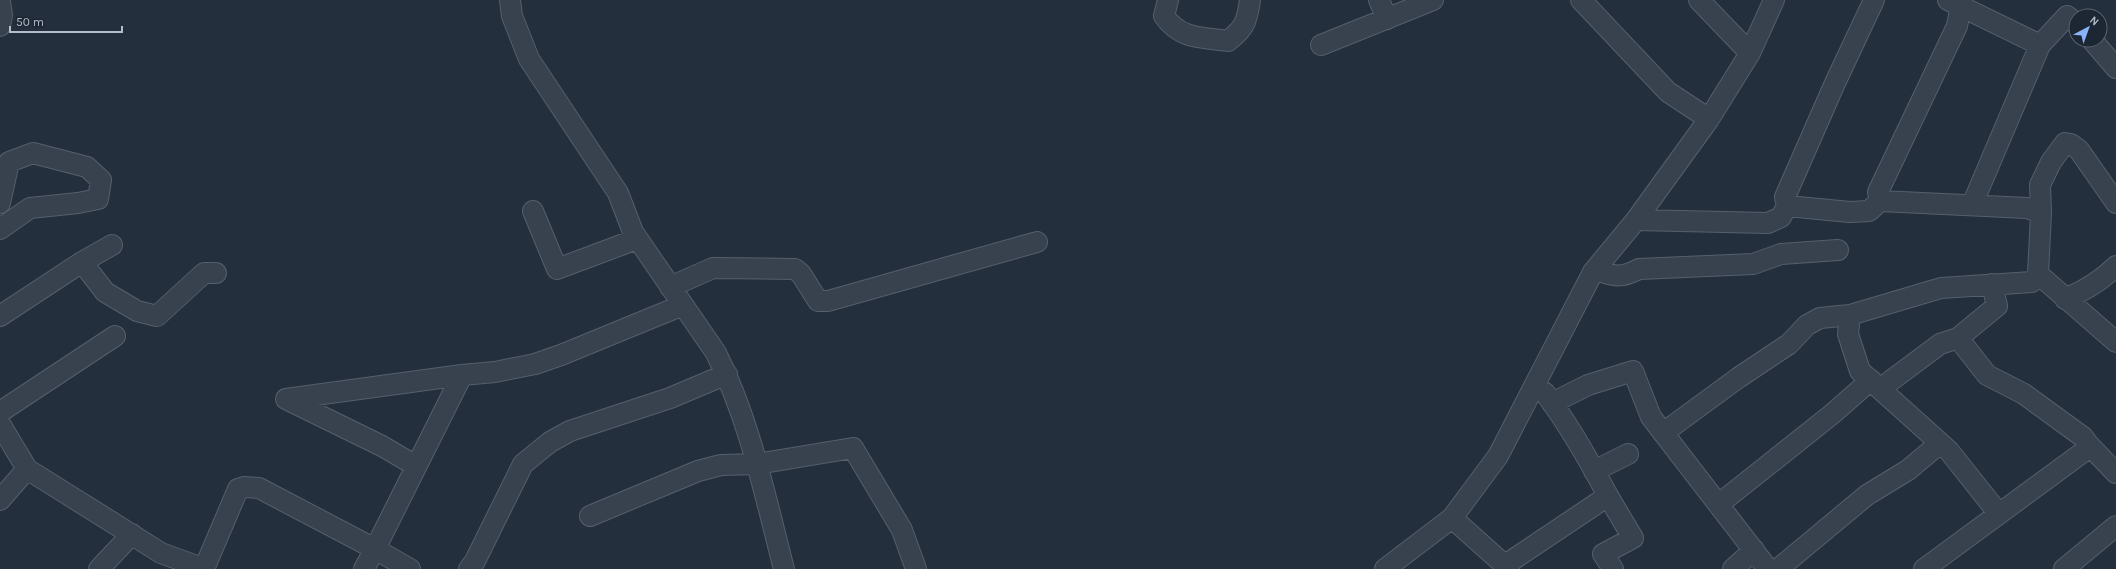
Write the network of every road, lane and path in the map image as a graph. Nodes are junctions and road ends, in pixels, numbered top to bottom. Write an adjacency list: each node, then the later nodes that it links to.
1 (510, 0): 30 (street)
2 (1168, 0): 3 (street)
3 (1250, 0)
4 (1378, 0): 13 (street)
5 (1433, 0): 13 (street)
6 (1581, 0): 20 (street)
7 (1699, 0): 18 (street)
8 (1774, 0): 18 (street)
9 (1874, 0): 25 (street)
10 (0, 2): 14 (street)
11 (1957, 2): 16 (street); 21 (street)
12 (2068, 17): 16 (street)
13 (1387, 19): 15 (street)
14 (0, 26)
15 (1322, 45)
16 (2040, 45): 24 (street)
17 (2099, 48): 19 (street)
18 (1750, 53): 20 (street)
19 (2116, 68)
20 (1709, 119): 28 (street)
21 (1880, 201): 24 (street); 25 (street)
22 (0, 203): 29 (street)
23 (2116, 203): 27 (street)
24 (1972, 205): 27 (street)
25 (1787, 206): 28 (street)
26 (534, 211): 30 (street)
27 (2041, 213): 38 (street)
28 (1636, 220): 36 (street)
29 (0, 229)
30 (637, 239): 40 (street)
31 (1037, 242): 40 (street)
32 (112, 245): 34 (street)
33 (1838, 250): 36 (street)
34 (82, 262): 37 (street); 44 (street)
35 (2116, 266): 41 (street)
36 (1595, 270): 50 (street)
37 (216, 273)
38 (2038, 274): 39 (street); 41 (street)
39 (1992, 284): 43 (street); 46 (street)
40 (670, 287): 42 (street)
41 (2065, 299): 47 (street)
42 (683, 305): 48 (street); 49 (street)
43 (1850, 315): 51 (street); 55 (street)
44 (0, 316)
45 (115, 336): 53 (street)
46 (1958, 338): 51 (street); 57 (street)
47 (2116, 342)
48 (727, 374): 59 (street); 79 (street)
49 (462, 375): 60 (street); 60 (street)
50 (1536, 382): 52 (street); 69 (street)
51 (1876, 384): 56 (street); 66 (street)
52 (1552, 403): 55 (street); 62 (street)
53 (0, 412)
54 (0, 424): 61 (street)
55 (1663, 433): 66 (street)
56 (1939, 444): 67 (street); 86 (street)
57 (2088, 444): 63 (street); 67 (street)
58 (1628, 454): 62 (street)
59 (757, 464): 68 (street); 80 (street); 81 (street)
60 (416, 466): 72 (street)
61 (27, 469): 65 (street); 71 (street)
62 (1594, 471): 64 (street)
63 (2116, 473)
64 (1608, 496): 74 (street); 83 (street)
65 (0, 500)
66 (1719, 504): 73 (street)
67 (1999, 514): 87 (street)
68 (590, 516)
69 (1452, 518): 74 (street); 82 (street)
70 (2116, 526): 88 (street)
71 (132, 534): 75 (street); 76 (street)
72 (375, 549): 76 (street); 77 (street); 78 (street)
73 (1754, 550): 84 (street); 85 (street)
74 (1507, 567)
75 (99, 569)
76 (205, 569)
77 (364, 569)
78 (410, 569)
79 (470, 569)
80 (784, 569)
81 (916, 569)
82 (1385, 569)
83 (1613, 569)
84 (1733, 569)
85 (1768, 569)
86 (1778, 569)
87 (1924, 569)
88 (2064, 569)

